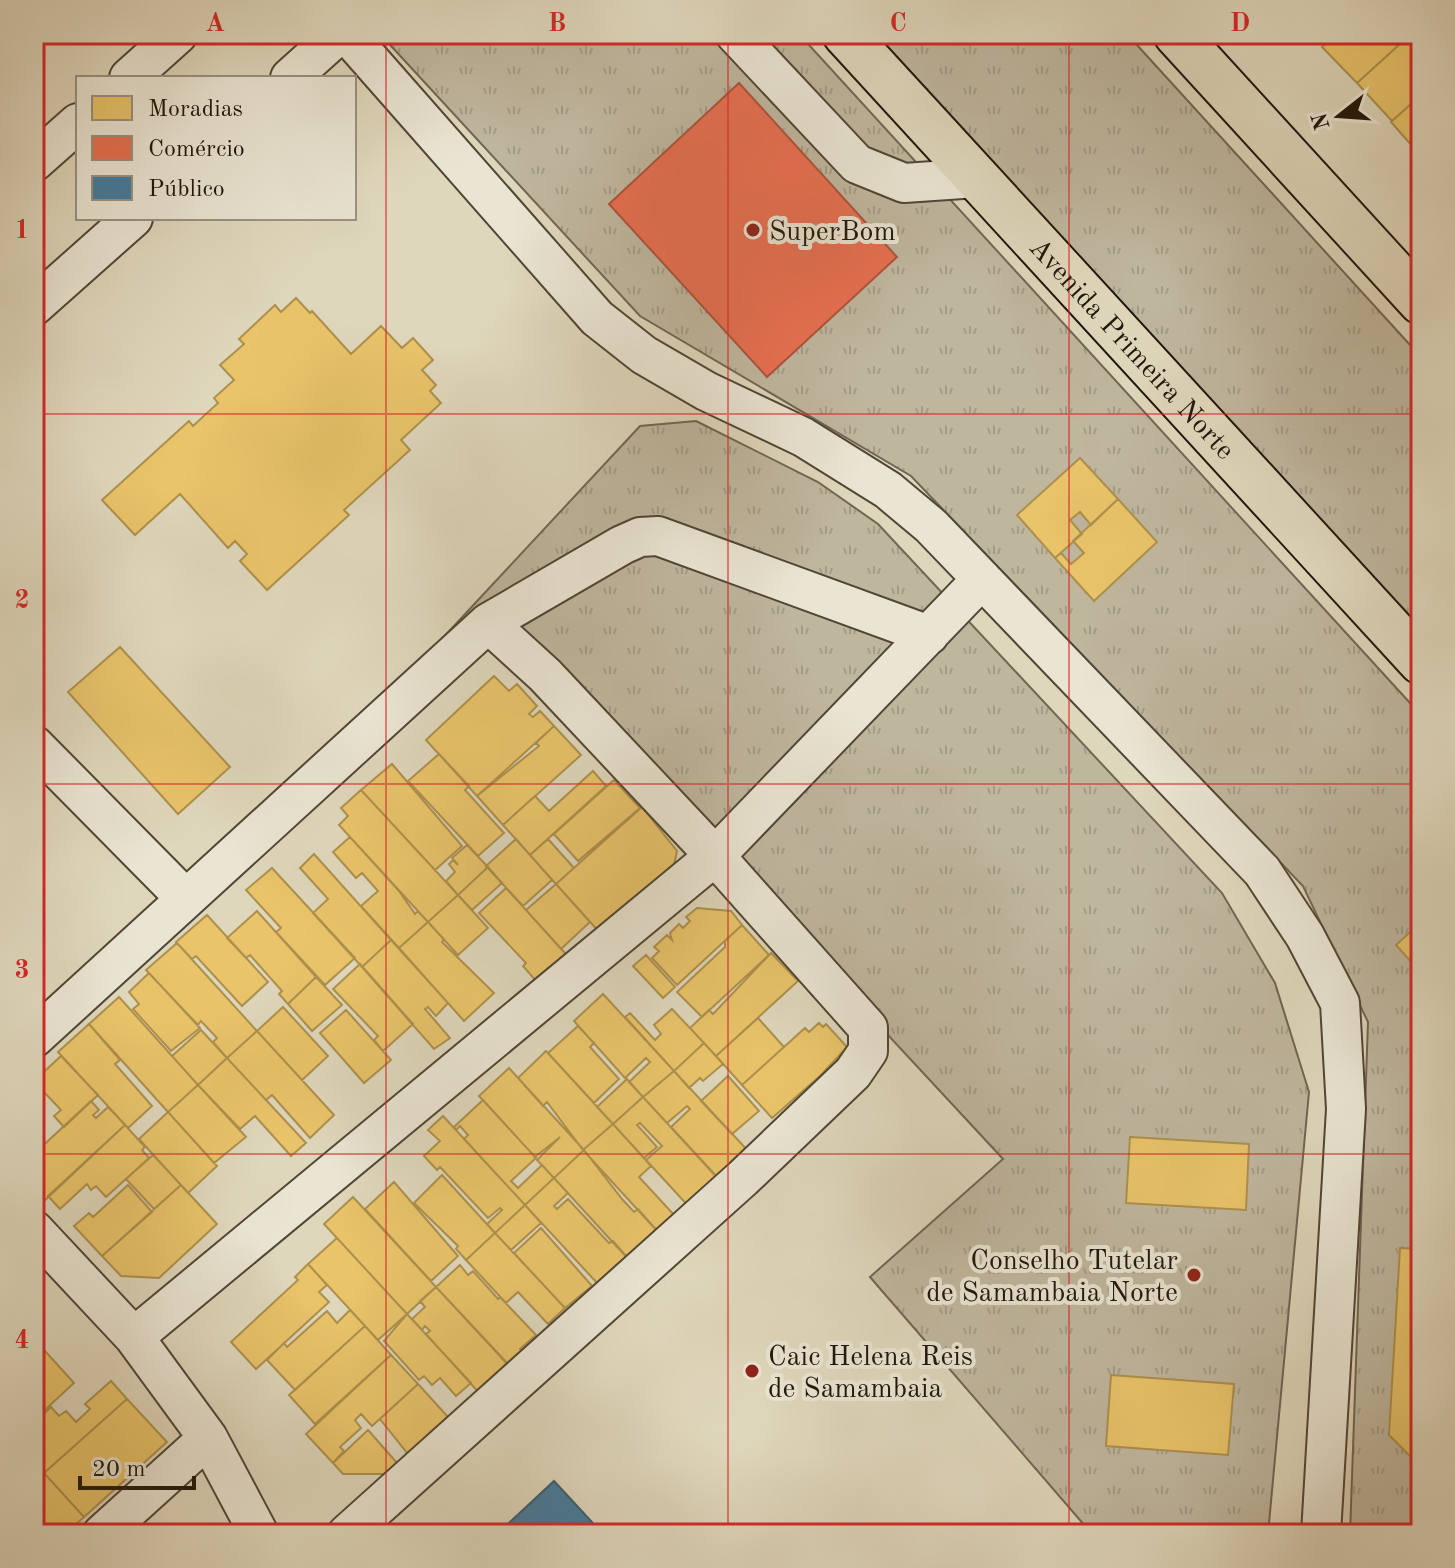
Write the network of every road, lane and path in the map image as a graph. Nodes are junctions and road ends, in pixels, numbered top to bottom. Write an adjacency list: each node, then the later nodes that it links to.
1 (178, 34): 7 (street)
2 (339, 34): 8 (street)
3 (347, 34): 15 (street)
4 (735, 34): 11 (street)
5 (845, 34): 11 (main road, Avenida Primeira Norte)
6 (1176, 34): 13 (main road)
7 (131, 76)
8 (292, 76)
9 (76, 124): 10 (street)
10 (39, 149)
11 (977, 178): 18 (main road, Avenida Primeira Norte)
12 (131, 220): 14 (street)
13 (1421, 302)
14 (34, 306)
15 (982, 579): 17 (street); 29 (street)
16 (488, 623): 17 (street); 20 (street); 21 (street)
17 (929, 635): 20 (street)
18 (1421, 662)
19 (34, 745): 21 (street)
20 (715, 856): 24 (street); 28 (street)
21 (186, 899): 22 (street)
22 (34, 1038)
23 (35, 1234): 24 (street)
24 (134, 1337): 25 (street)
25 (208, 1438): 26 (street); 27 (street)
26 (102, 1534)
27 (259, 1534)
28 (347, 1534)
29 (1321, 1534)

